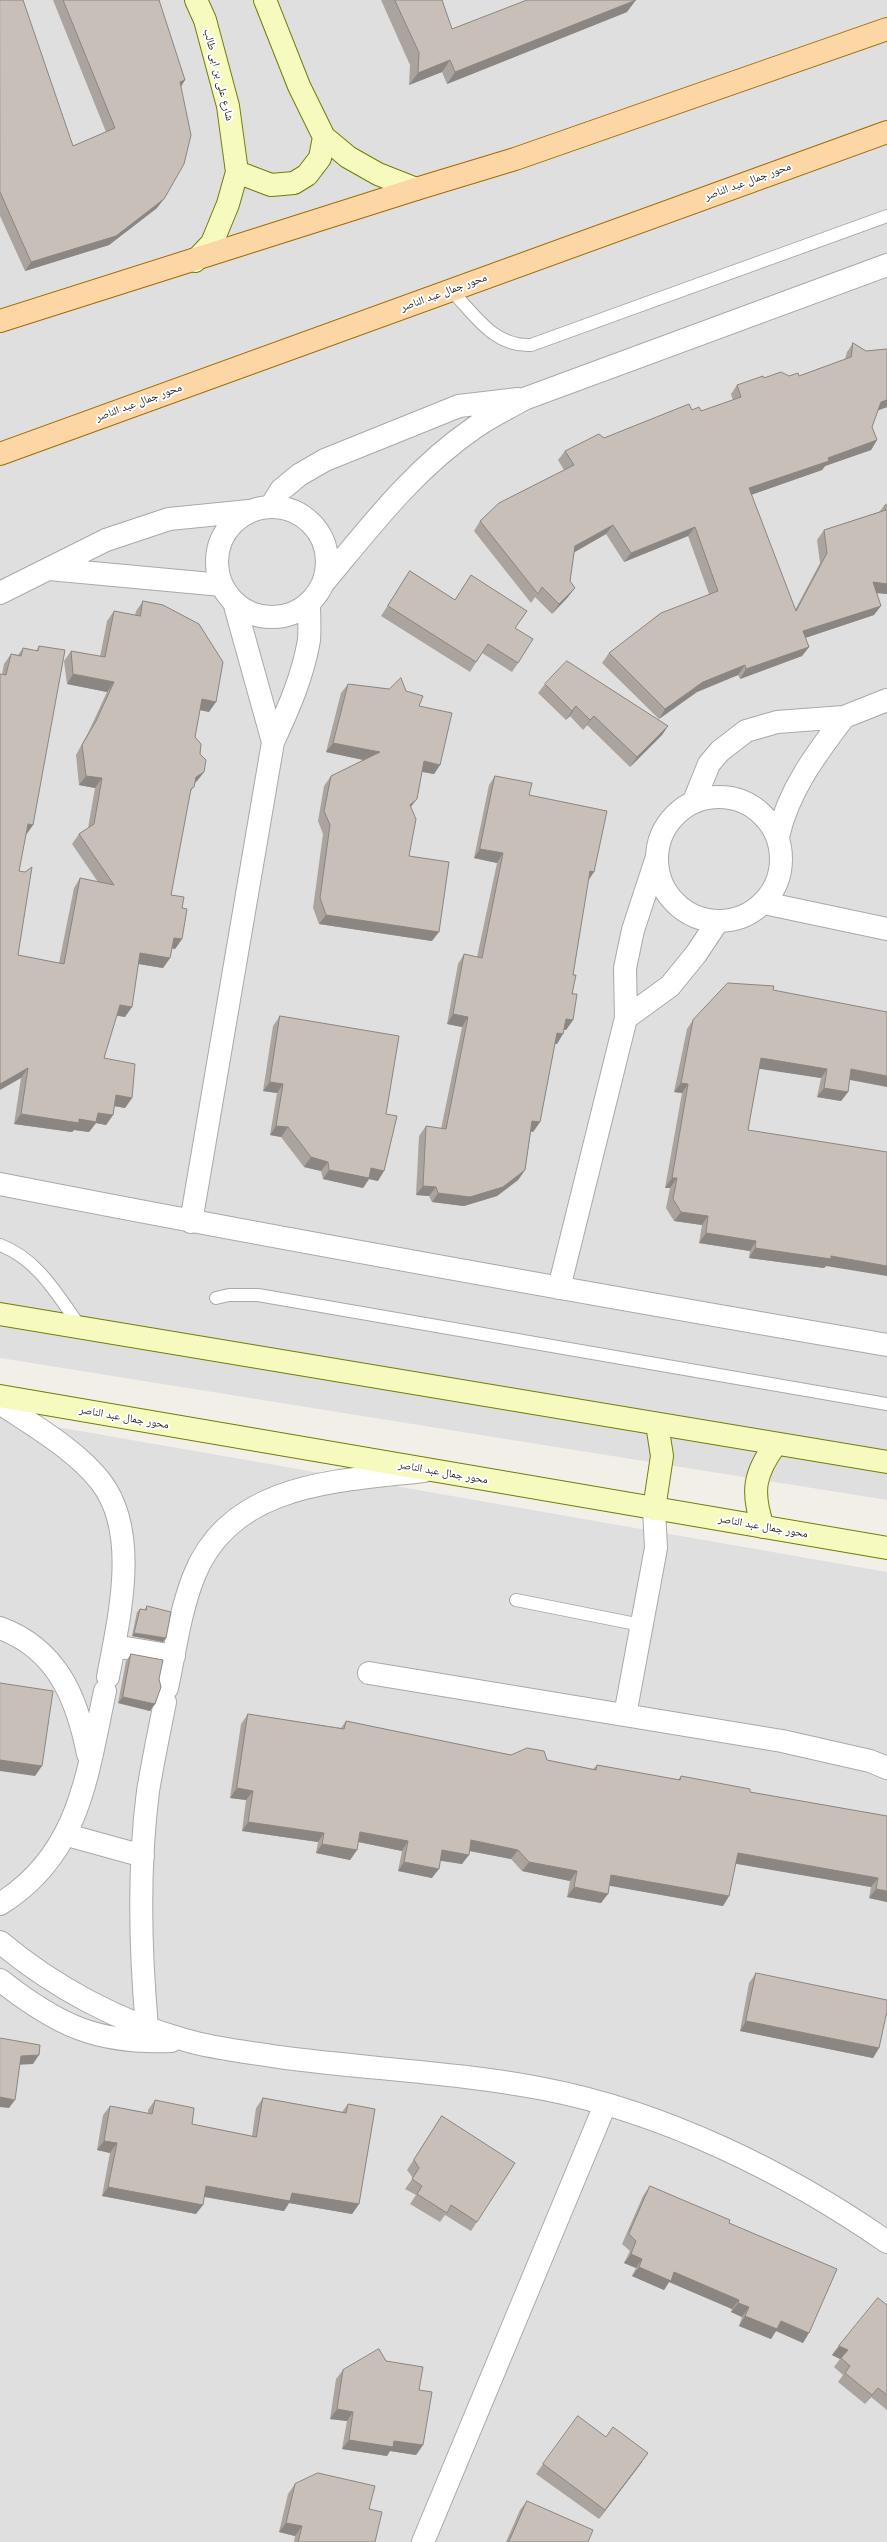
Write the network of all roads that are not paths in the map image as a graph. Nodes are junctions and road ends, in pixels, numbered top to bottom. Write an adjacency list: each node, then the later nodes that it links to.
1 (196, 0): 6 (main road, شارع على بن ابى طالب)
2 (264, 0): 5 (main road)
3 (887, 29): 7 (main road)
4 (887, 132): 11 (main road, محور جمال عبد الناصر)
5 (324, 137): 6 (main road); 7 (main road)
6 (237, 172): 9 (main road, شارع على بن ابى طالب)
7 (416, 188): 9 (main road)
8 (887, 216): 11 (lane)
9 (195, 261): 12 (main road)
10 (887, 265): 13 (street)
11 (451, 290): 14 (main road, محور جمال عبد الناصر)
12 (0, 321)
13 (524, 399): 15 (street); 18 (street)
14 (0, 454)
15 (270, 506): 16 (street); 18 (street)
16 (249, 511): 17 (street); 20 (street)
17 (48, 569): 19 (street); 20 (street)
18 (325, 581): 21 (street)
19 (0, 593)
20 (228, 594): 21 (street); 24 (street)
21 (310, 603): 24 (street)
22 (887, 700): 23 (street)
23 (844, 717): 25 (street); 26 (street)
24 (272, 742): 33 (street)
25 (694, 801): 26 (street); 27 (street)
26 (778, 837): 28 (street)
27 (656, 857): 29 (street); 31 (street)
28 (764, 903): 29 (street); 30 (street)
29 (718, 921): 31 (street)
30 (887, 930)
31 (626, 1018): 35 (street)
32 (0, 1184): 33 (street)
33 (191, 1222): 35 (street)
34 (0, 1245): 38 (lane)
35 (559, 1288): 39 (street)
36 (216, 1298): 42 (lane)
37 (0, 1314): 38 (main road)
38 (81, 1328): 43 (main road)
39 (887, 1345)
40 (0, 1396): 46 (main road, محور جمال عبد الناصر)
41 (0, 1403): 53 (street)
42 (887, 1404)
43 (657, 1424): 44 (main road); 47 (main road)
44 (776, 1444): 45 (main road); 48 (main road)
45 (887, 1462)
46 (427, 1471): 47 (main road, محور جمال عبد الناصر); 54 (street)
47 (654, 1509): 48 (main road, محور جمال عبد الناصر); 51 (street)
48 (763, 1527): 49 (main road, محور جمال عبد الناصر)
49 (887, 1548)
50 (516, 1600): 51 (lane)
51 (641, 1625): 56 (street)
52 (0, 1628): 57 (street)
53 (114, 1646): 54 (street); 57 (street)
54 (174, 1656): 60 (street)
55 (368, 1673): 56 (street)
56 (625, 1715): 58 (street)
57 (90, 1762): 59 (street)
58 (887, 1768)
59 (66, 1835): 60 (street); 61 (street)
60 (143, 1856): 64 (street)
61 (0, 1904)
62 (0, 1942): 64 (street)
63 (0, 1980): 65 (street)
64 (147, 2027): 65 (street)
65 (185, 2040): 66 (street)
66 (605, 2104): 67 (street); 68 (street)
67 (887, 2242)
68 (423, 2542)

